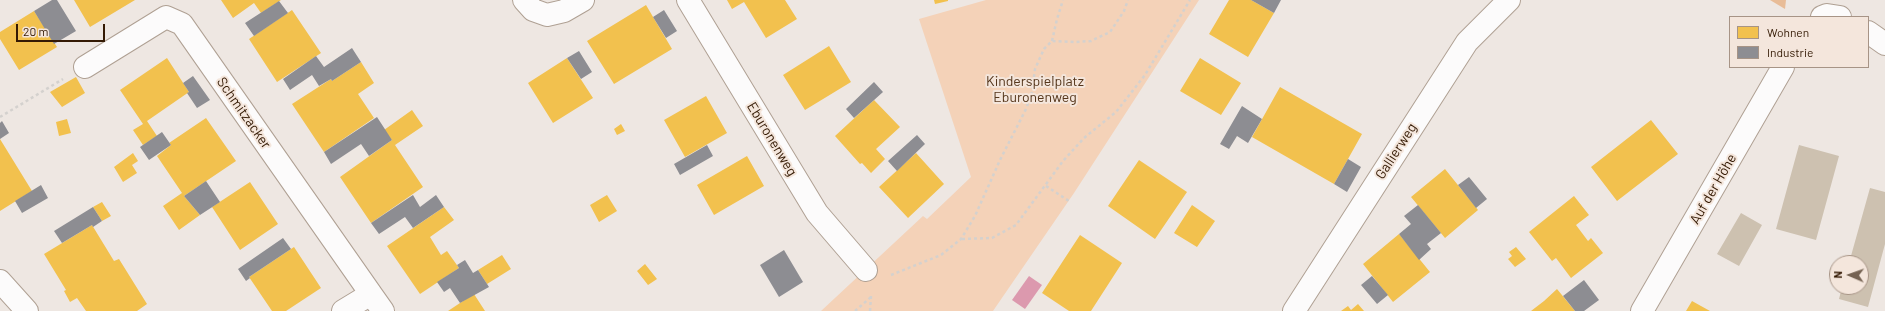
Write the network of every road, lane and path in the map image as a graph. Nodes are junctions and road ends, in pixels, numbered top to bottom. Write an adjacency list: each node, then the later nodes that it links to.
1 (524, 0): 2 (street)
2 (583, 0)
3 (688, 0): 17 (street, Eburonenweg)
4 (1063, 0): 9 (path)
5 (1128, 0): 9 (path)
6 (1190, 0): 14 (path)
7 (1509, 0): 24 (street, Gallierweg)
8 (1869, 33): 10 (street)
9 (1052, 41): 16 (path)
10 (1885, 44)
11 (85, 67): 13 (path); 20 (street, Schmitzacker)
12 (1782, 68): 25 (street, Auf der Höhe)
13 (0, 117)
14 (1046, 186): 15 (path); 16 (path)
15 (1069, 201)
16 (961, 239): 17 (path)
17 (875, 274)
18 (0, 281): 21 (street)
19 (871, 297): 23 (path)
20 (377, 302): 22 (street, Schmitzacker)
21 (27, 311)
22 (344, 311)
23 (855, 311)
24 (1294, 311)
25 (1642, 311)

